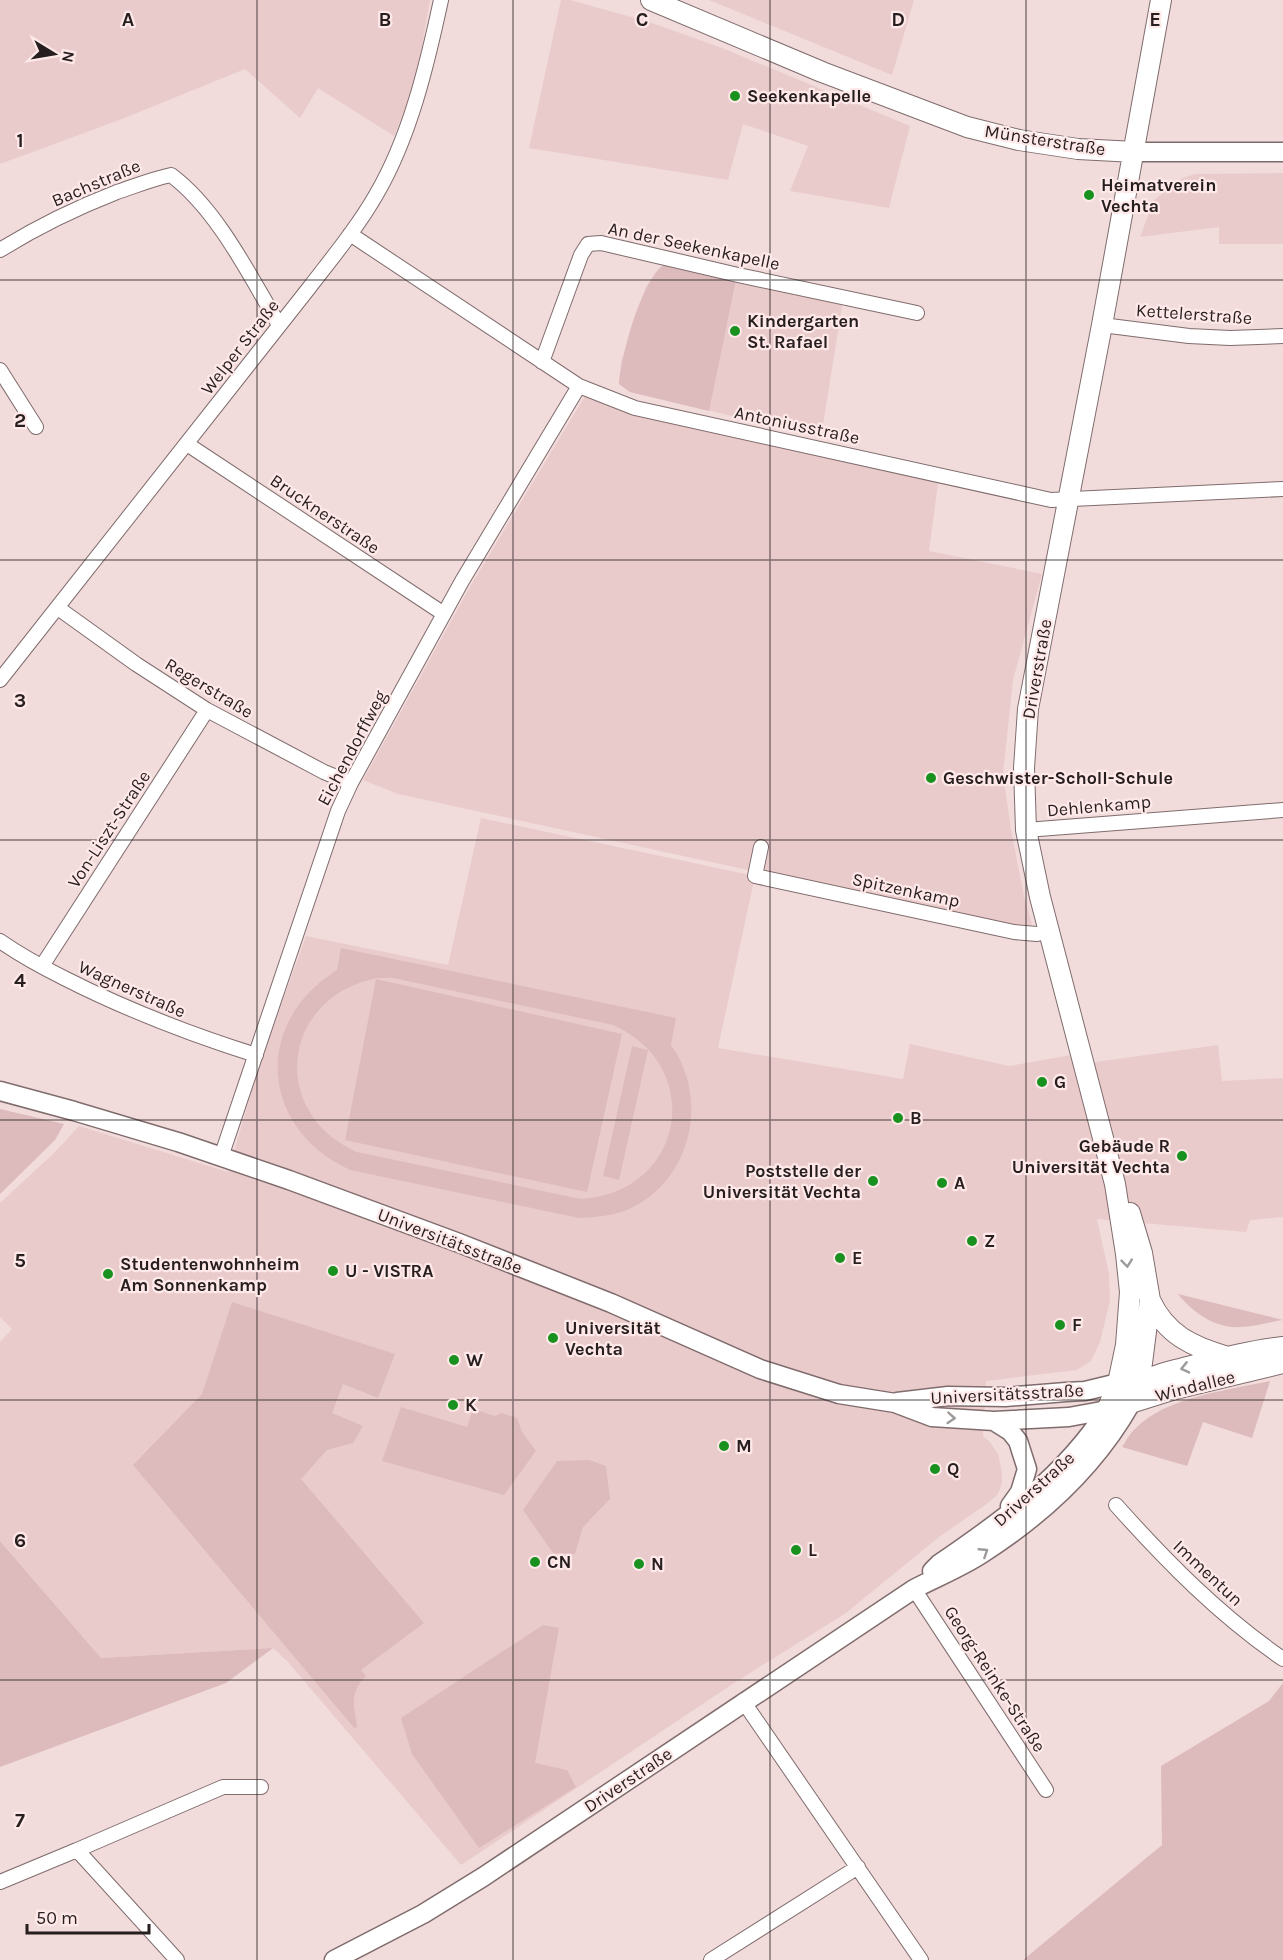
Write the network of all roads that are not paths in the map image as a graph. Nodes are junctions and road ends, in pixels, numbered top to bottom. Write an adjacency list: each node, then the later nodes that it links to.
1 (441, 0): 6 (street, Welper Straße)
2 (651, 0): 4 (main road, Münsterstraße)
3 (1161, 0): 4 (main road, Driverstraße)
4 (1135, 152): 5 (street, Münsterstraße); 9 (main road, Driverstraße)
5 (1283, 152)
6 (350, 234): 10 (street, Welper Straße); 12 (street, Antoniusstraße)
7 (0, 250): 10 (street, Bachstraße)
8 (917, 313): 12 (street, An der Seekenkapelle)
9 (1102, 325): 11 (street, Kettelerstraße); 18 (main road, Driverstraße)
10 (279, 326): 16 (street, Welper Straße)
11 (1283, 336)
12 (542, 362): 14 (street, Antoniusstraße)
13 (0, 370): 15 (street)
14 (579, 386): 18 (street, Antoniusstraße); 20 (street, Eichendorffweg)
15 (36, 427)
16 (187, 444): 19 (street, Welper Straße); 20 (street, Brucknerstraße)
17 (1283, 489): 18 (street, Antoniusstraße)
18 (1068, 500): 25 (main road, Driverstraße)
19 (58, 608): 21 (street, Welper Straße); 22 (street, Regerstraße)
20 (444, 614): 23 (street, Eichendorffweg)
21 (0, 680)
22 (207, 710): 23 (street, Regerstraße); 29 (street, Von-Liszt-Straße)
23 (351, 783): 30 (street, Eichendorffweg)
24 (1283, 810): 25 (street, Dehlenkamp)
25 (1026, 830): 27 (main road, Driverstraße)
26 (761, 847): 27 (street, Spitzenkamp)
27 (1050, 931): 33 (main road, Driverstraße)
28 (0, 941): 29 (street, Wagnerstraße)
29 (42, 966): 30 (street, Wagnerstraße)
30 (256, 1055): 32 (street, Eichendorffweg)
31 (0, 1092): 32 (street, Universitätsstraße)
32 (221, 1156): 39 (street, Universitätsstraße)
33 (1115, 1184): 34 (main road, Driverstraße); 38 (main road, Driverstraße, one-way to 38)
34 (1150, 1300): 36 (main road, Windallee); 38 (main road, Driverstraße)
35 (1283, 1347): 36 (main road, Windallee)
36 (1231, 1357): 38 (main road, Windallee, one-way to 38)
37 (1283, 1363): 40 (main road, Windallee)
38 (1128, 1383): 39 (street, Universitätsstraße); 40 (main road, Driverstraße); 41 (main road, Driverstraße)
39 (895, 1403): 42 (street, Universitätsstraße, one-way to 42)
40 (1131, 1403): 41 (main road, Windallee); 45 (street, Driverstraße, one-way to 40)
41 (1107, 1410): 42 (street, Universitätsstraße); 44 (street, Driverstraße)
42 (993, 1421): 44 (street)
43 (1116, 1505): 46 (street, Immentun)
44 (996, 1525): 45 (street, Driverstraße)
45 (914, 1589): 47 (street, Driverstraße); 49 (street, Georg-Reinke-Straße)
46 (1283, 1659)
47 (743, 1701): 51 (street); 54 (street, Driverstraße)
48 (261, 1787): 50 (street)
49 (1046, 1790)
50 (77, 1850): 52 (street); 53 (street)
51 (858, 1867): 55 (street); 56 (street)
52 (0, 1882)
53 (177, 1960)
54 (334, 1960)
55 (711, 1960)
56 (921, 1960)

